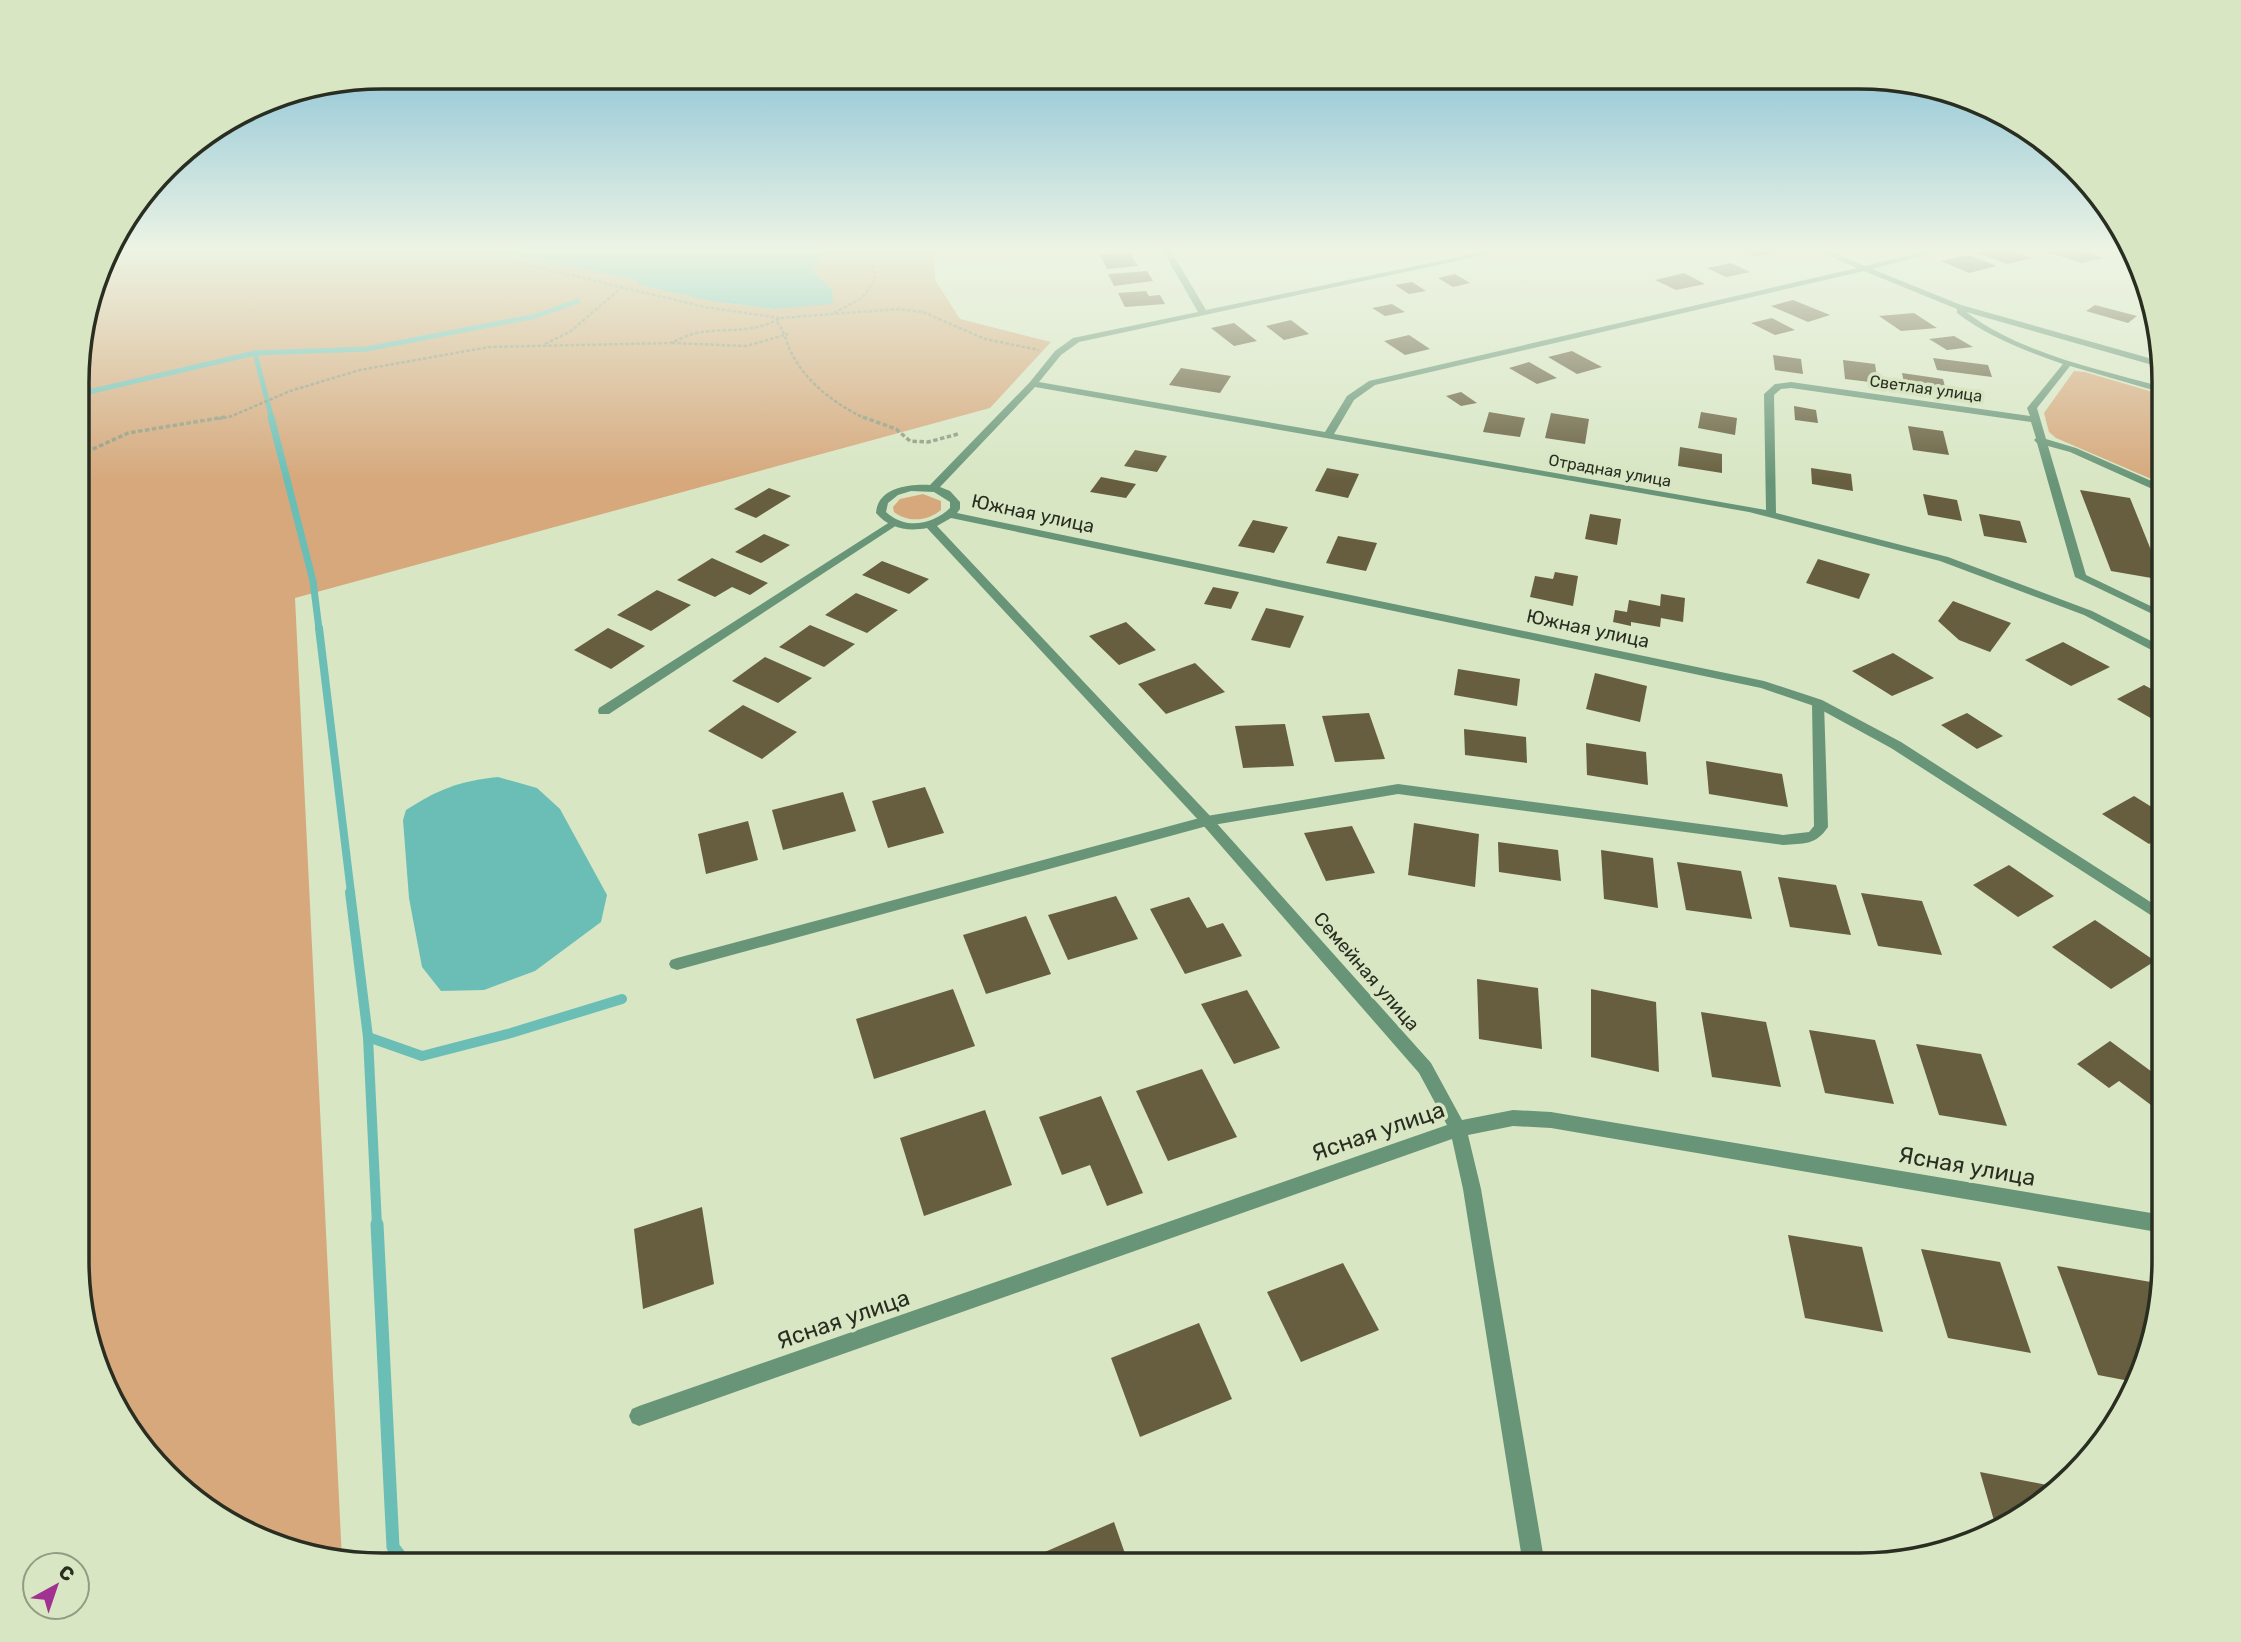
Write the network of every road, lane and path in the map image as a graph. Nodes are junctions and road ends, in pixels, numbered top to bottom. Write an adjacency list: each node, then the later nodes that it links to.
1 (575, 328): 11 (path)
2 (752, 328): 10 (path)
3 (782, 328): 9 (path)
4 (959, 328): 12 (path)
5 (1134, 328): 12 (street)
6 (1612, 328): 19 (street)
7 (1984, 328): 14 (street)
8 (2032, 328): 13 (street)
9 (788, 334): 10 (path); 18 (path)
10 (670, 343): 11 (path)
11 (544, 344): 21 (path)
12 (1058, 354): 15 (street)
13 (2151, 361)
14 (2069, 362): 16 (street); 17 (street)
15 (1033, 384): 18 (street); 19 (street, Отрадная улица)
16 (2152, 387)
17 (2035, 420): 20 (street); 25 (street, Светлая улица)
18 (987, 430): 23 (street)
19 (1328, 436): 25 (street, Отрадная улица)
20 (2039, 440): 22 (street); 28 (street)
21 (89, 451)
22 (2152, 485)
23 (933, 488): 24 (street); 26 (street)
24 (950, 515): 27 (street); 30 (street, Южная улица)
25 (1771, 515): 29 (street, Отрадная улица)
26 (893, 523): 27 (street); 31 (street)
27 (930, 525): 32 (street, Семейная улица)
28 (2152, 612)
29 (2152, 646)
30 (1818, 703): 32 (street); 33 (street, Южная улица)
31 (604, 711)
32 (1207, 821): 34 (street); 35 (street, Семейная улица)
33 (2152, 910)
34 (677, 964)
35 (1458, 1129): 36 (street, Ясная улица); 37 (street, Ясная улица); 38 (street, Семейная улица)
36 (2152, 1222)
37 (639, 1416)
38 (1532, 1553)

